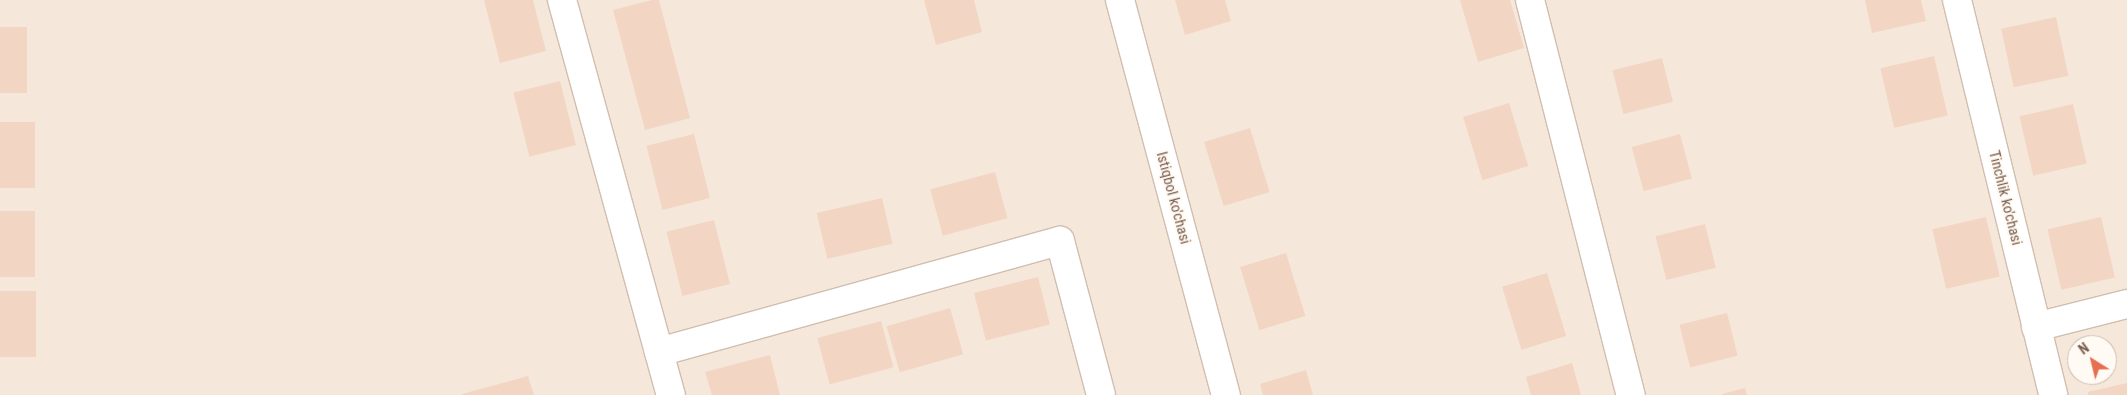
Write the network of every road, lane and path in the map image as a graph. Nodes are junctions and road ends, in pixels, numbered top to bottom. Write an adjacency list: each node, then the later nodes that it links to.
1 (562, 0): 7 (street)
2 (1120, 0): 10 (street, Istiqbol ko'chasi)
3 (1530, 0): 11 (street)
4 (1957, 0): 6 (street, Tinchlik ko'chasi)
5 (2127, 304): 6 (street)
6 (2036, 327): 12 (street, Tinchlik ko'chasi)
7 (658, 352): 8 (street); 9 (street)
8 (671, 395)
9 (1101, 395)
10 (1226, 395)
11 (1632, 395)
12 (2053, 395)

